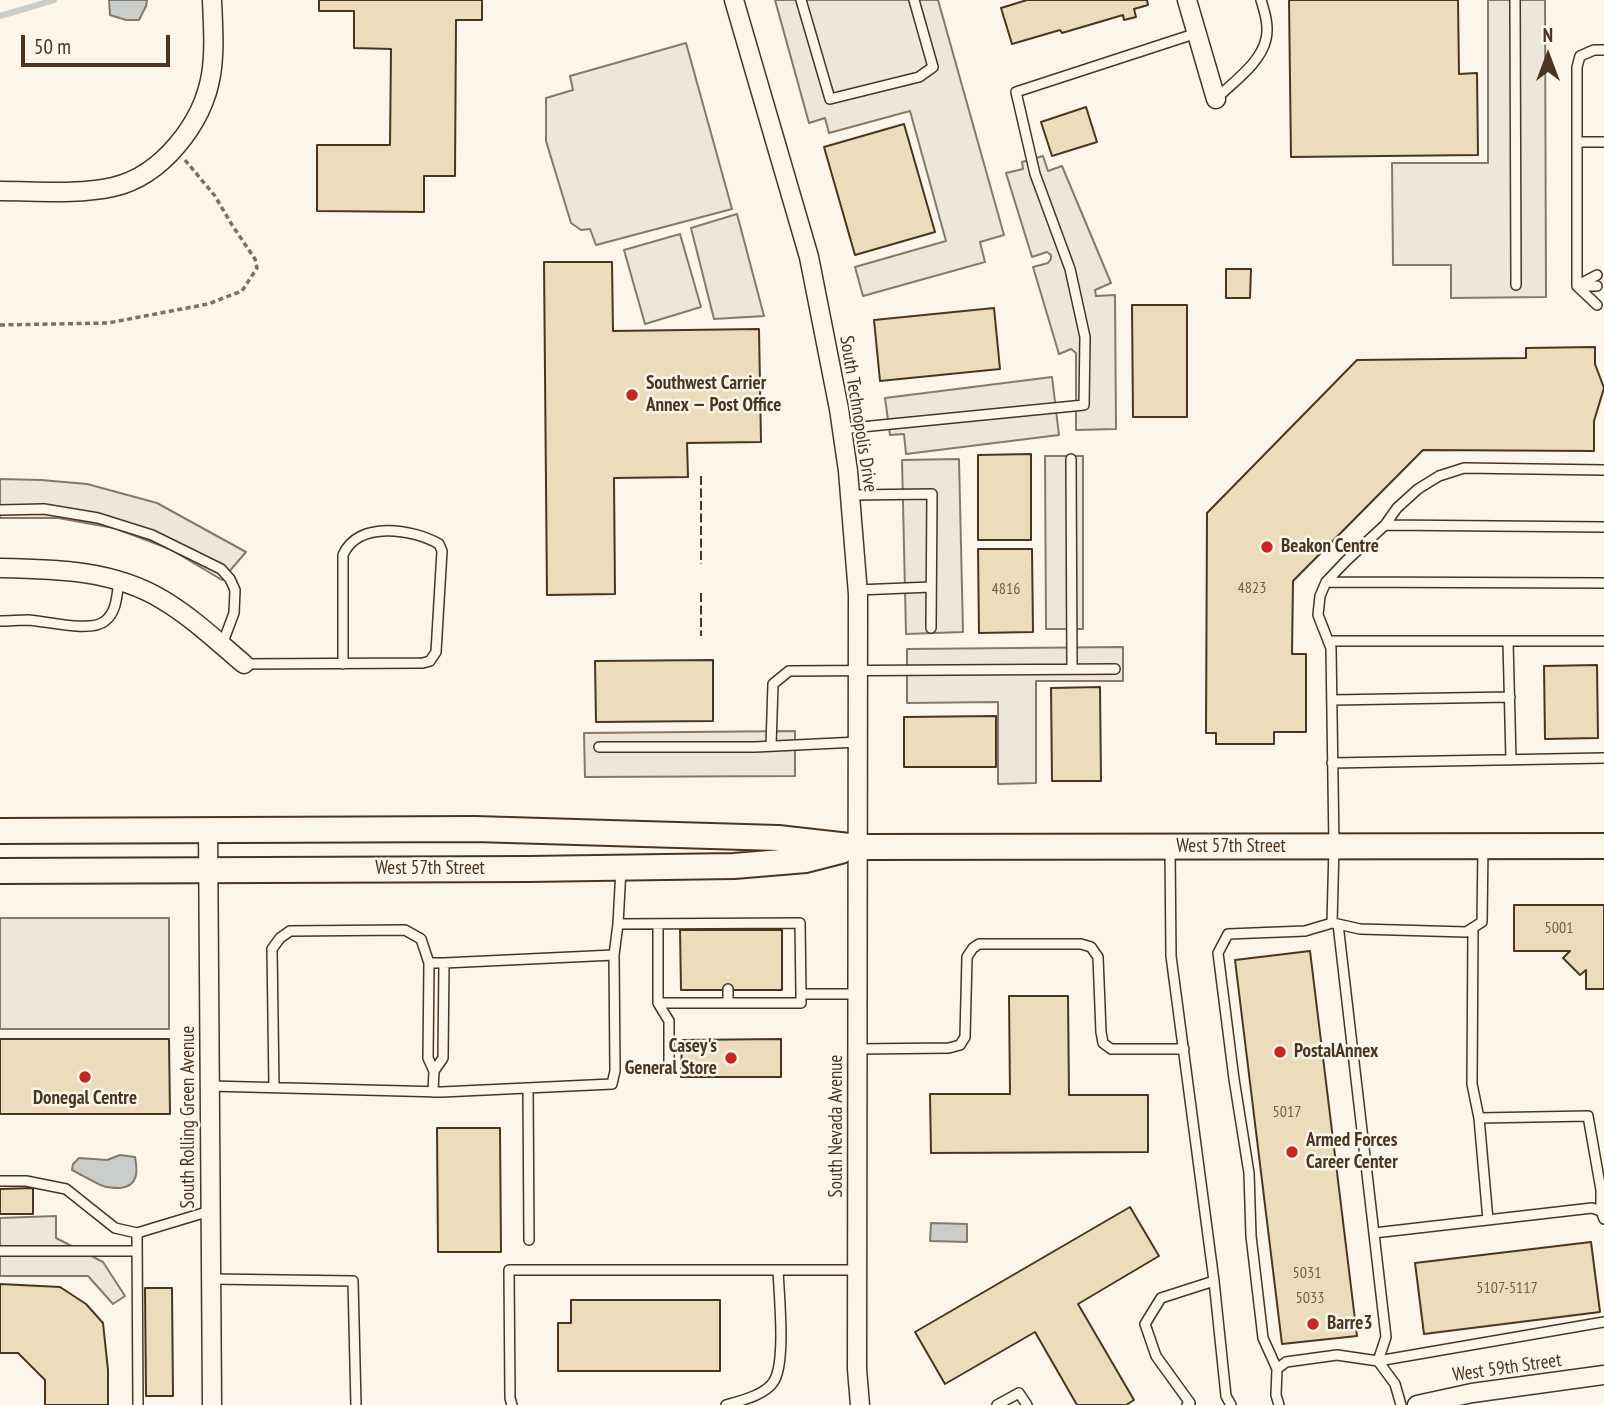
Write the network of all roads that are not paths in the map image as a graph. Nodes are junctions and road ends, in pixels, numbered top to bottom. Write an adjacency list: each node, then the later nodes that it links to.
1 (212, 0): 13 (street)
2 (734, 0): 17 (street, South Technopolis Drive)
3 (801, 0): 4 (lane)
4 (914, 0)
5 (1187, 0): 8 (street)
6 (1261, 0): 10 (lane)
7 (1515, 0): 15 (lane)
8 (1197, 33): 10 (street); 17 (lane)
9 (1604, 50): 11 (lane)
10 (1216, 99)
11 (1577, 142): 12 (lane); 16 (lane)
12 (1604, 142)
13 (0, 191)
14 (1597, 275): 16 (lane)
15 (1516, 285)
16 (1577, 286): 16 (lane)
17 (841, 429): 20 (street, South Technopolis Drive)
18 (1071, 460): 38 (lane)
19 (1604, 470): 22 (lane)
20 (850, 495): 28 (lane); 29 (street, South Technopolis Drive)
21 (0, 510): 35 (lane)
22 (1385, 525): 23 (lane); 26 (lane)
23 (1604, 527)
24 (0, 568): 25 (street)
25 (119, 580): 30 (lane); 35 (street)
26 (1326, 582): 27 (lane); 32 (lane)
27 (1604, 583)
28 (931, 587): 29 (lane); 31 (lane)
29 (857, 590): 40 (street, South Technopolis Drive)
30 (0, 621)
31 (931, 628)
32 (1328, 641): 34 (lane); 42 (lane)
33 (1604, 641): 34 (lane)
34 (1508, 642): 41 (lane)
35 (222, 645): 36 (street)
36 (244, 664): 37 (lane)
37 (343, 664): 37 (lane)
38 (1072, 669): 39 (lane); 40 (lane)
39 (1115, 669)
40 (858, 670): 43 (street, South Technopolis Drive); 44 (lane)
41 (1510, 697): 42 (lane); 47 (lane)
42 (1332, 700): 48 (lane)
43 (858, 742): 44 (lane); 53 (street, South Technopolis Drive)
44 (771, 746): 45 (lane)
45 (599, 747)
46 (1604, 758): 47 (lane)
47 (1511, 760): 48 (lane)
48 (1332, 764): 54 (lane)
49 (208, 830): 50 (main road, West 57th Street); 53 (main road, West 57th Street); 57 (street, South Rolling Green Avenue)
50 (0, 831)
51 (1483, 846): 52 (main road, West 57th Street); 54 (main road, West 57th Street); 62 (lane)
52 (1604, 846)
53 (858, 847): 55 (main road, West 57th Street); 56 (main road, West 57th Street); 70 (street, South Nevada Avenue)
54 (1334, 847): 55 (main road, West 57th Street); 59 (lane)
55 (1170, 848): 76 (lane)
56 (621, 868): 57 (main road, West 57th Street); 60 (lane)
57 (209, 870): 58 (main road, West 57th Street); 79 (street, South Rolling Green Avenue)
58 (0, 871)
59 (1335, 923): 62 (lane); 89 (lane); 99 (lane)
60 (618, 924): 61 (lane); 63 (lane)
61 (658, 925): 69 (lane); 71 (lane)
62 (1473, 928): 83 (lane)
63 (614, 955): 65 (lane); 81 (lane)
64 (429, 963): 65 (lane); 78 (lane); 80 (lane)
65 (444, 963): 78 (lane)
66 (728, 989): 73 (lane)
67 (695, 990): 72 (lane)
68 (760, 990): 74 (lane)
69 (801, 994): 70 (lane); 74 (lane)
70 (858, 994): 75 (street, South Nevada Avenue)
71 (658, 1003): 72 (lane); 77 (lane)
72 (695, 1003): 73 (lane)
73 (728, 1003): 74 (lane)
74 (760, 1003)
75 (858, 1049): 76 (lane); 94 (street, South Nevada Avenue)
76 (1184, 1049): 96 (lane)
77 (669, 1067)
78 (434, 1071): 82 (lane)
79 (210, 1086): 80 (lane); 85 (street, South Rolling Green Avenue)
80 (274, 1087): 82 (lane)
81 (528, 1088): 82 (lane); 90 (lane)
82 (433, 1092)
83 (1479, 1118): 86 (lane); 87 (lane)
84 (0, 1181): 88 (lane)
85 (211, 1210): 88 (lane); 95 (street, South Rolling Green Avenue)
86 (1603, 1215): 87 (lane)
87 (1489, 1220): 89 (lane)
88 (136, 1233): 92 (lane)
89 (1374, 1233): 98 (lane)
90 (529, 1240)
91 (0, 1251): 92 (lane)
92 (137, 1251): 102 (lane)
93 (778, 1270): 94 (lane); 105 (lane); 106 (lane)
94 (857, 1270): 107 (street, South Nevada Avenue)
95 (211, 1279): 103 (street, South Rolling Green Avenue); 104 (lane)
96 (1214, 1282): 110 (lane); 111 (lane)
97 (1604, 1322): 98 (lane)
98 (1378, 1361): 99 (lane); 113 (lane)
99 (1277, 1370): 112 (lane)
100 (1604, 1376): 101 (street, West 59th Street)
101 (1443, 1402): 114 (street, West 59th Street)
102 (138, 1405)
103 (212, 1405)
104 (356, 1405)
105 (512, 1405)
106 (726, 1405)
107 (860, 1405)
108 (998, 1405): 109 (lane)
109 (1027, 1405)
110 (1187, 1405)
111 (1231, 1405)
112 (1279, 1405)
113 (1401, 1405)
114 (1417, 1405)

